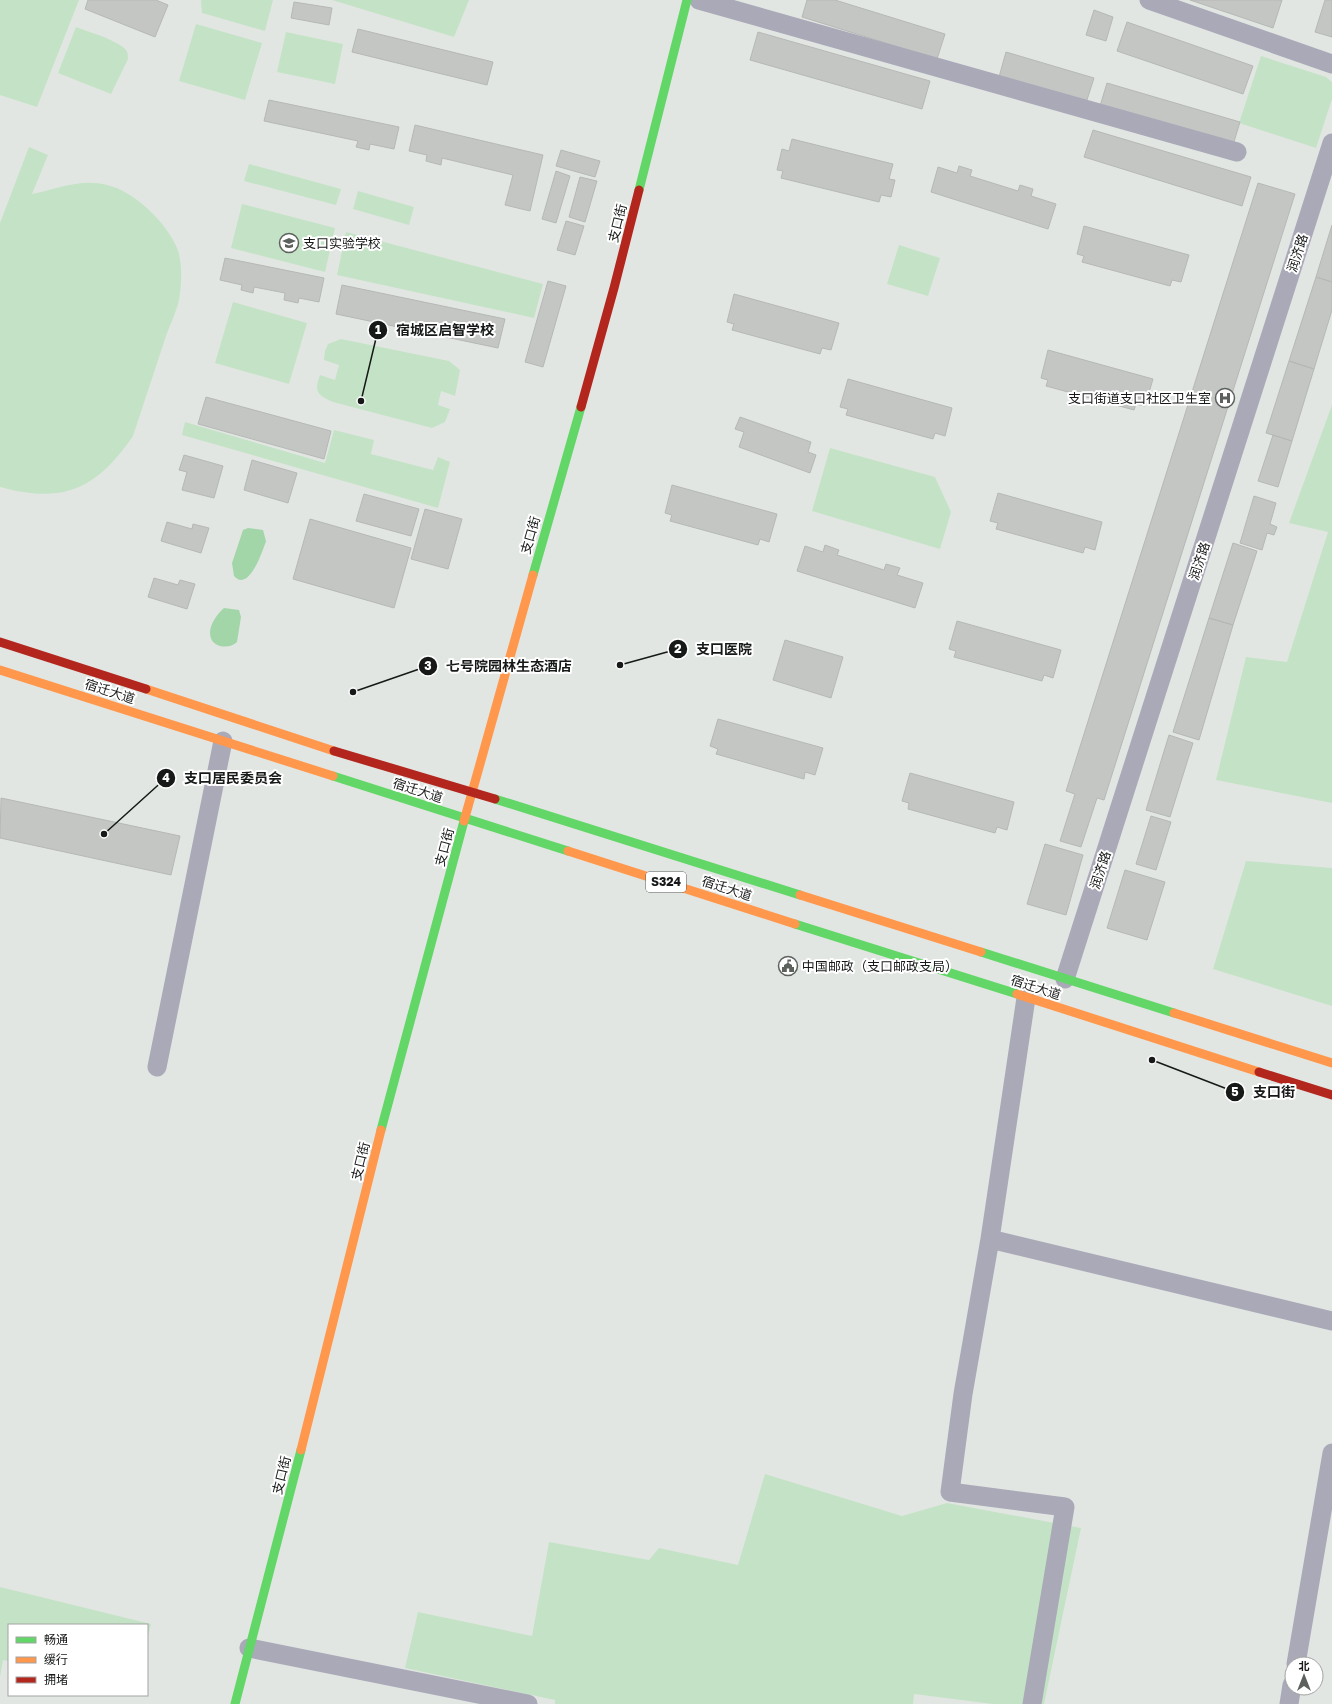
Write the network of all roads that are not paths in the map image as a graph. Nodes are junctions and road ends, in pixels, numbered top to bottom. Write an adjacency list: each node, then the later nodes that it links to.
1 (687, 0): 10 (main road, 支口街)
2 (699, 0): 6 (street)
3 (1149, 0): 4 (street)
4 (1332, 64)
5 (1332, 143): 12 (street, 润济路)
6 (1237, 152)
7 (0, 642): 10 (main road, 宿迁大道 / S324)
8 (0, 670): 9 (main road, 宿迁大道 / S324)
9 (223, 741): 11 (main road, 宿迁大道 / S324); 15 (street)
10 (472, 792): 11 (main road, 支口街); 12 (main road, 宿迁大道 / S324)
11 (465, 818): 13 (main road, 宿迁大道 / S324); 20 (main road, 支口街)
12 (1065, 979): 14 (main road, 宿迁大道 / S324)
13 (1026, 998): 16 (main road, 宿迁大道 / S324); 17 (street)
14 (1332, 1063)
15 (157, 1067)
16 (1332, 1095)
17 (990, 1239): 18 (street); 24 (street)
18 (1332, 1321)
19 (1332, 1453): 21 (street)
20 (250, 1648): 22 (main road, 支口街); 23 (street)
21 (1297, 1656)
22 (234, 1704)
23 (528, 1704)
24 (1032, 1704)

